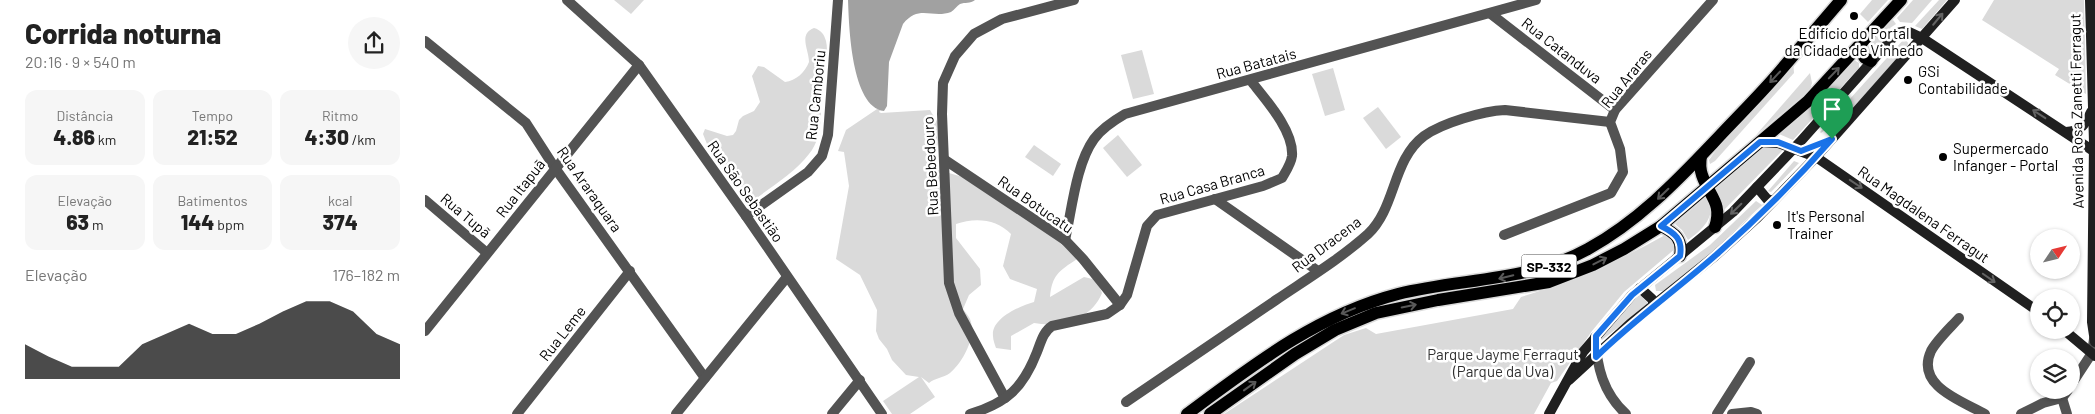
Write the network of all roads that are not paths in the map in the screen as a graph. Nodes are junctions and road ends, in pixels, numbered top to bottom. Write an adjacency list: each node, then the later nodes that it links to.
1 (567, 0): 17 (street, Rua São Sebastião)
2 (838, 0): 36 (street, Rua Camboriu)
3 (1074, 0): 29 (street, Rua Bebedouro)
4 (1536, 0): 11 (street, Rua Batatais)
5 (1704, 0): 12 (street)
6 (1713, 0): 12 (street, Rua Araras)
7 (1841, 0): 27 (main road, SP-332, one-way to 27)
8 (1903, 0): 15 (main road, SP-332)
9 (1955, 0): 13 (main road, one-way to 9)
10 (2090, 0): 20 (main road, Avenida Rosa Zanetti Ferragut)
11 (1491, 14): 18 (street, Rua Batatais); 19 (street, Rua Catanduva)
12 (1699, 14): 19 (street, Rua Araras)
13 (1923, 38): 16 (main road); 22 (main road, one-way to 13); 23 (main road)
14 (425, 41): 30 (street, Rua Araraquara)
15 (1858, 48): 16 (main road); 24 (main road, SP-332, one-way to 15)
16 (1871, 61): 25 (main road)
17 (639, 65): 30 (street, Rua Itapuã); 36 (street, Rua São Sebastião)
18 (1251, 81): 33 (street, Rua Casa Branca); 40 (street, Rua Batatais)
19 (1615, 110): 21 (street, Rua Araras)
20 (2092, 111): 22 (main road); 26 (main road, Avenida Rosa Zanetti Ferragut)
21 (1610, 122): 39 (street, Rua Araras); 44 (street, Rua Dracena)
22 (2066, 132): 26 (main road)
23 (1832, 139): 25 (main road); 28 (main road)
24 (1760, 142): 25 (main road, Rua Magdalena Ferragut); 31 (main road, SP-332)
25 (1797, 150): 28 (main road, Rua Magdalena Ferragut); 32 (main road)
26 (2094, 152): 55 (main road, Avenida Rosa Zanetti Ferragut)
27 (1701, 156): 31 (main road); 72 (main road, SP-332, one-way to 72)
28 (1816, 157): 35 (main road); 49 (main road, Rua Magdalena Ferragut, one-way to 49)
29 (945, 160): 40 (street, Rua Botucatu); 63 (street, Rua Bebedouro)
30 (555, 168): 41 (street, Rua Itapuã); 43 (street, Rua Araraquara)
31 (1708, 186): 37 (main road, SP-332); 38 (main road)
32 (1757, 187): 35 (main road); 38 (main road, one-way to 38)
33 (1215, 199): 44 (street); 47 (street, Rua Casa Branca)
34 (425, 200): 41 (street, Rua Tupã)
35 (1773, 201): 48 (main road)
36 (746, 216): 45 (street, Rua São Sebastião)
37 (1661, 226): 42 (main road); 73 (main road, SP-332, one-way to 37)
38 (1715, 227): 42 (main road)
39 (1504, 235)
40 (1065, 240): 47 (street, Rua Botucatu)
41 (487, 253): 51 (street, Rua Itapuã)
42 (1680, 256): 46 (main road)
43 (630, 271): 60 (street, Rua Araraquara); 67 (street, Rua Leme)
44 (1318, 271): 66 (street, Rua Dracena)
45 (787, 278): 60 (street); 61 (street, Rua São Sebastião)
46 (1640, 288): 48 (main road); 53 (main road)
47 (1120, 305): 63 (street)
48 (1654, 305): 57 (main road)
49 (2030, 306)
50 (1959, 318): 79 (street)
51 (425, 331)
52 (2080, 335): 55 (main road)
53 (1595, 337): 57 (street); 62 (main road)
54 (2075, 339): 56 (main road)
55 (2095, 340): 56 (street)
56 (2093, 355): 59 (street)
57 (1596, 357): 62 (main road); 75 (street)
58 (1750, 362): 76 (street)
59 (2080, 373)
60 (705, 378): 68 (street)
61 (860, 380): 69 (street); 70 (street, Rua São Sebastião)
62 (1567, 382): 74 (main road)
63 (1005, 398): 71 (street)
64 (2053, 399): 80 (street)
65 (2066, 399): 81 (street)
66 (1126, 402)
67 (517, 414)
68 (676, 414)
69 (832, 414)
70 (882, 414)
71 (970, 414)
72 (1187, 414)
73 (1210, 414)
74 (1549, 414)
75 (1626, 414)
76 (1717, 414)
77 (1732, 414): 78 (street)
78 (1757, 414)
79 (1985, 414)
80 (2021, 414)
81 (2067, 414)

